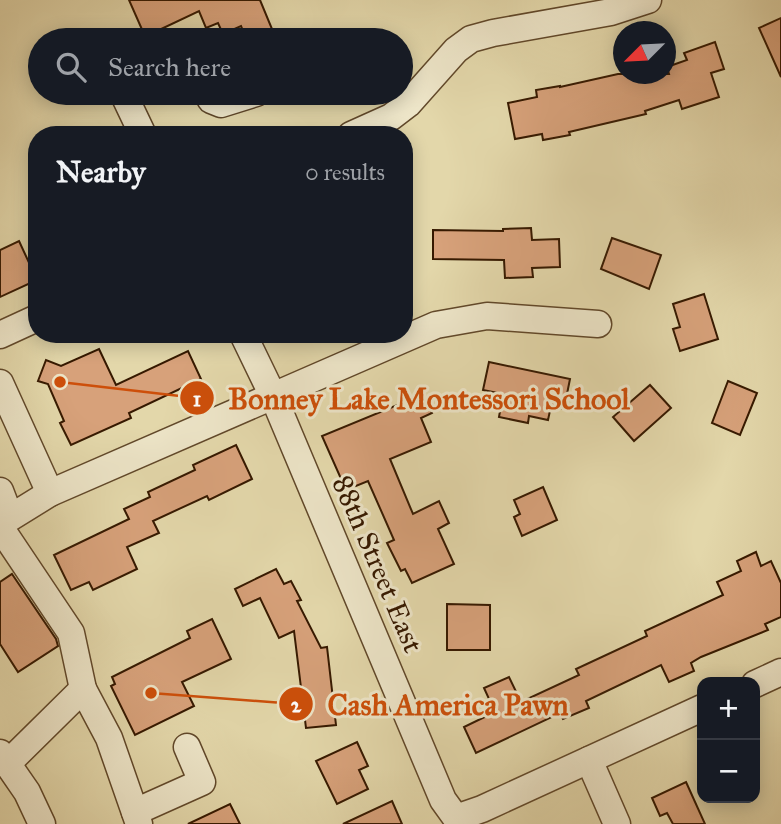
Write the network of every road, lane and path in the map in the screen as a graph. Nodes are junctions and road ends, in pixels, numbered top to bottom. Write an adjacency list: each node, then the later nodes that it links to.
1 (648, 0): 2 (street)
2 (413, 89)
3 (129, 105): 5 (street)
4 (399, 105): 6 (street)
5 (139, 126)
6 (371, 126)
7 (28, 322): 9 (street)
8 (598, 324): 10 (street)
9 (0, 335)
10 (413, 335)
11 (247, 343): 14 (street, 88th Street East)
12 (395, 343): 14 (street)
13 (0, 383): 16 (street)
14 (273, 396): 16 (street); 24 (street, 88th Street East)
15 (0, 491): 17 (street)
16 (50, 493): 17 (street)
17 (3, 523): 20 (street)
18 (781, 672): 19 (street)
19 (760, 682)
20 (83, 689): 23 (street); 25 (street)
21 (697, 710): 24 (street)
22 (187, 747): 25 (street)
23 (4, 758): 26 (street)
24 (589, 760): 27 (street)
25 (137, 818)
26 (42, 824)
27 (617, 824)

